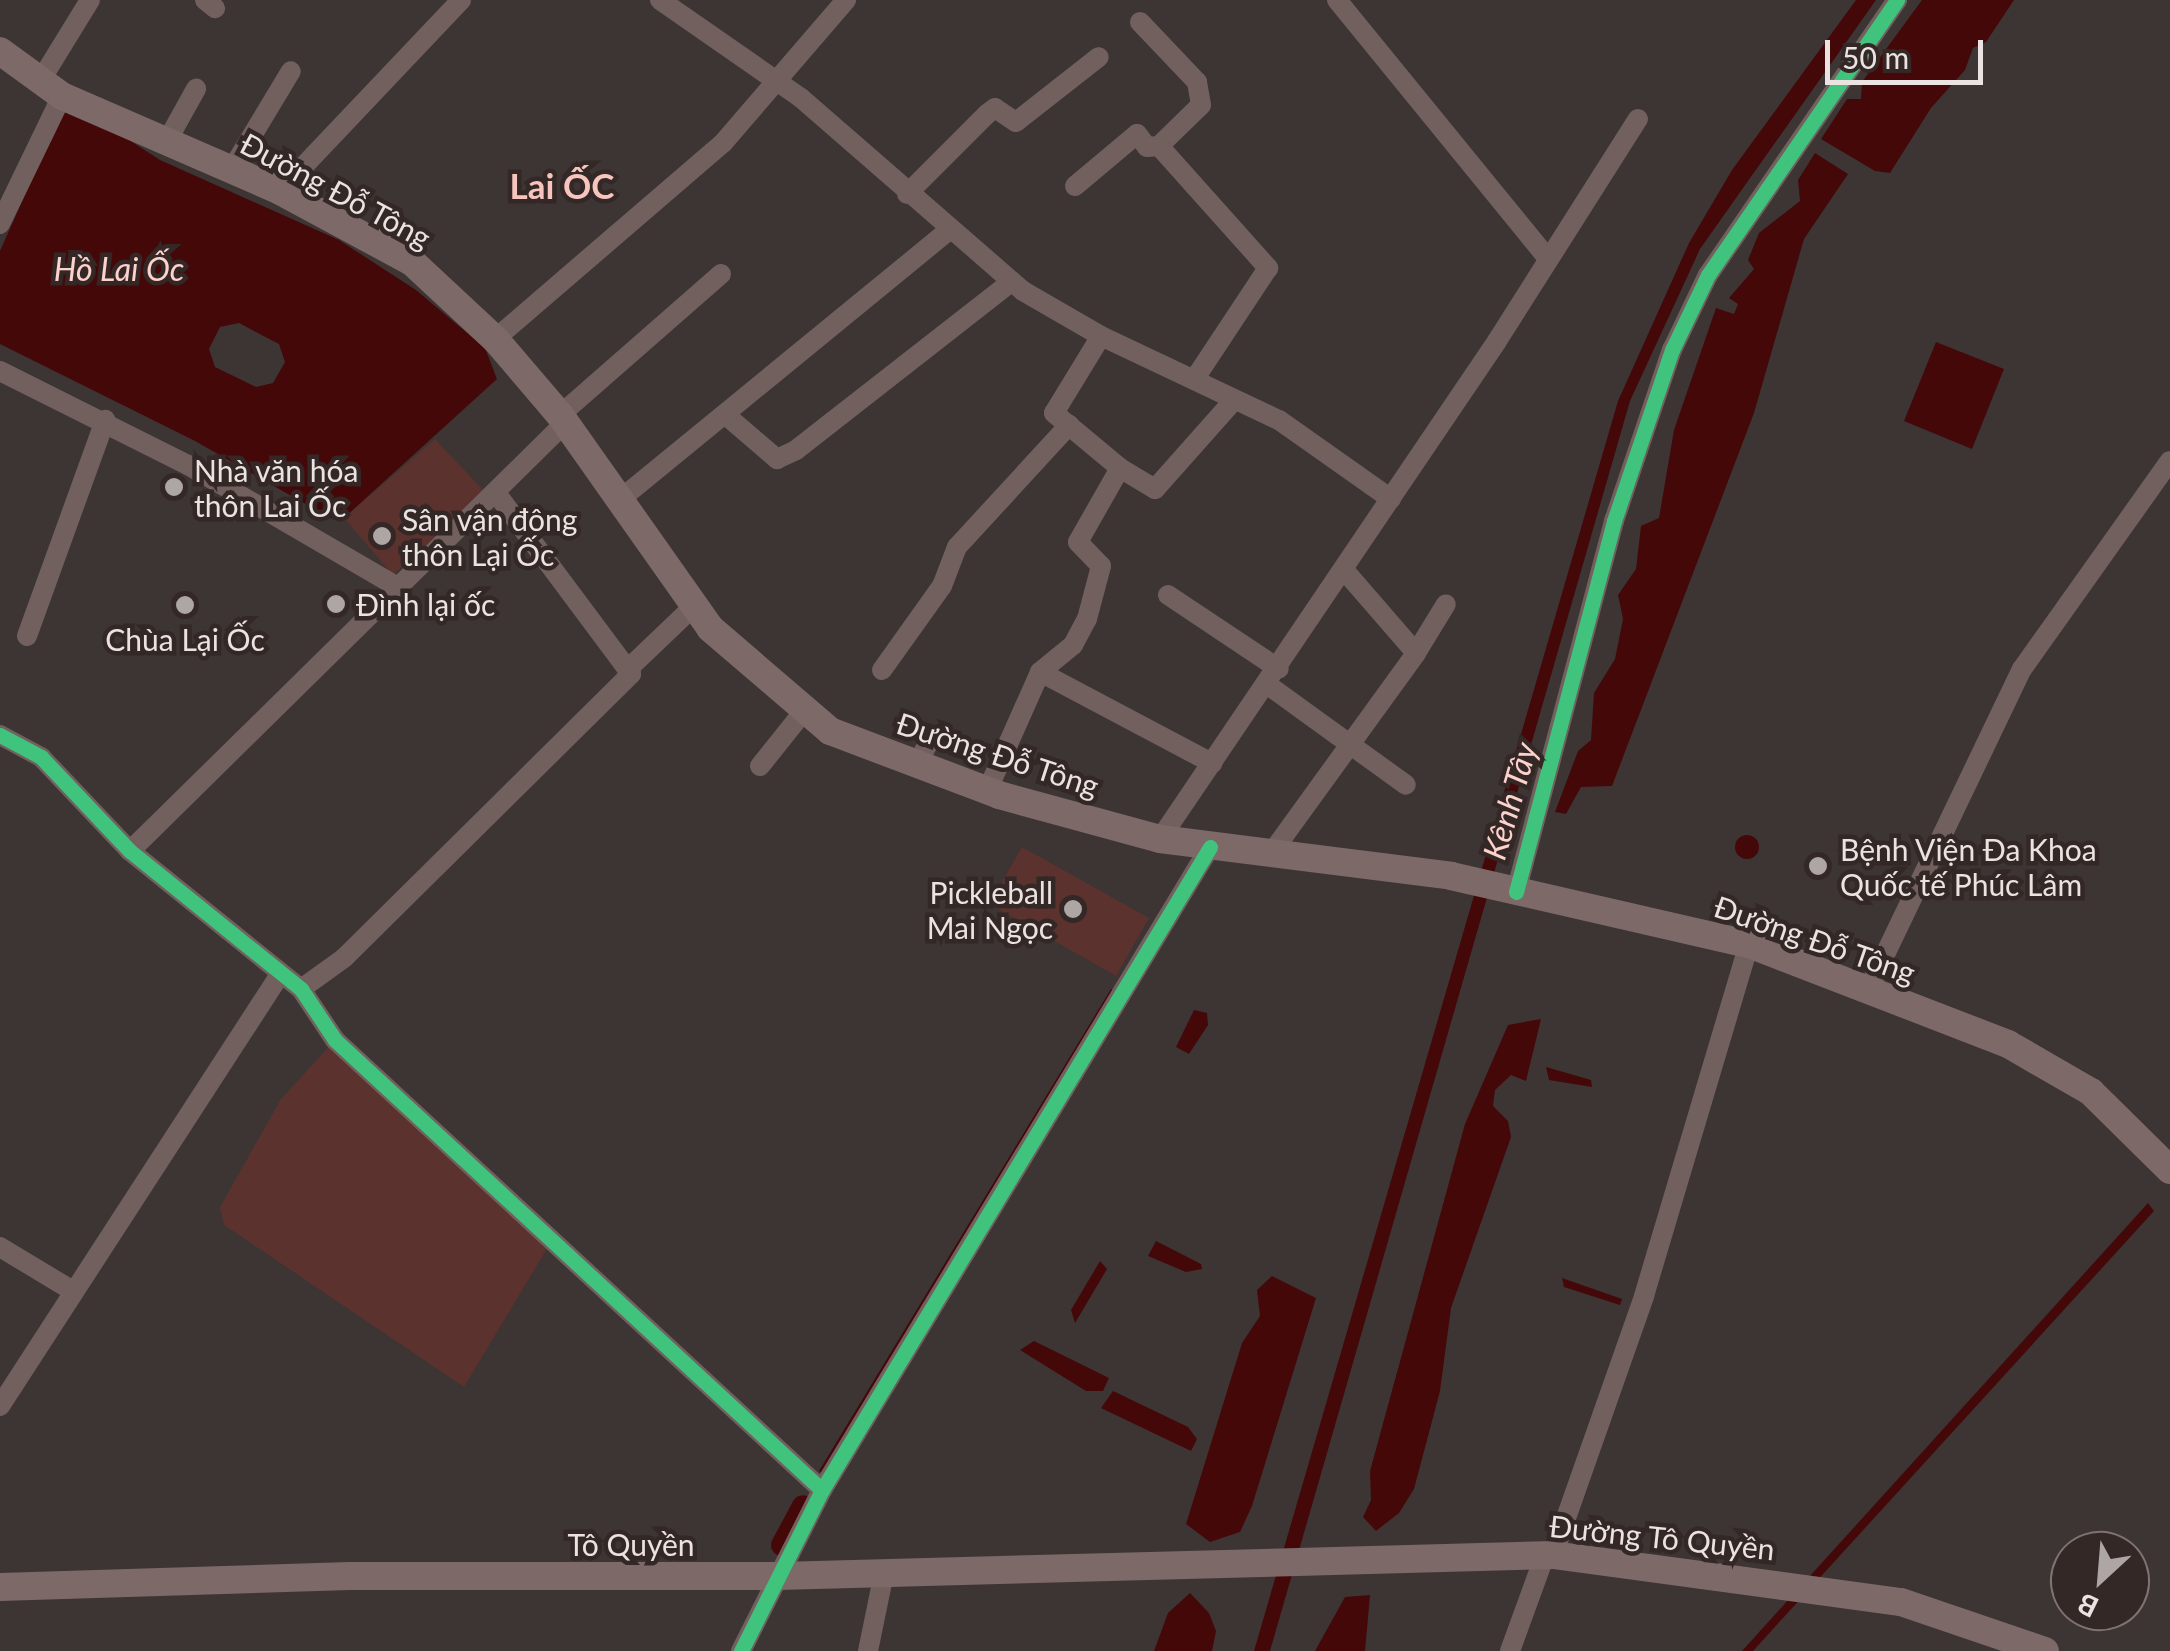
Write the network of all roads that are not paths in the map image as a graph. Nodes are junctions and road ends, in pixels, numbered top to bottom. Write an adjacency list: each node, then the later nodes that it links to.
1 (90, 0): 12 (street)
2 (461, 0): 19 (street)
3 (660, 0): 11 (street)
4 (846, 0): 11 (street)
5 (1337, 0): 23 (street)
6 (1897, 0): 64 (street)
7 (1140, 22): 16 (street)
8 (0, 51): 12 (main road, Đường Đỗ Tông)
9 (1099, 57): 20 (street)
10 (291, 72): 17 (street)
11 (779, 82): 20 (street); 27 (street)
12 (50, 89): 15 (main road, Đường Đỗ Tông); 21 (street)
13 (196, 89): 15 (street)
14 (1638, 119): 23 (street)
15 (167, 141): 17 (main road, Đường Đỗ Tông)
16 (1160, 146): 18 (street); 29 (street)
17 (232, 168): 19 (main road, Đường Đỗ Tông)
18 (1075, 186)
19 (280, 192): 27 (main road, Đường Đỗ Tông)
20 (907, 194): 22 (street)
21 (1, 220)
22 (949, 230): 25 (street); 31 (street)
23 (1548, 259): 39 (street)
24 (721, 274): 32 (street)
25 (1012, 281): 26 (street); 31 (street)
26 (1101, 336): 29 (street); 34 (street)
27 (495, 339): 32 (main road, Đường Đỗ Tông)
28 (0, 371): 33 (street)
29 (1194, 380): 30 (street)
30 (1232, 401): 36 (street); 39 (street)
31 (728, 417): 38 (street)
32 (563, 418): 37 (street); 38 (main road, Đường Đỗ Tông)
33 (105, 420): 41 (street); 45 (street)
34 (1069, 425): 36 (street); 48 (street)
35 (2170, 461): 67 (street)
36 (1120, 468): 49 (street)
37 (496, 492): 41 (street); 47 (street)
38 (623, 497): 44 (main road, Đường Đỗ Tông)
39 (1391, 499): 40 (street)
40 (1344, 570): 46 (street); 50 (street)
41 (400, 588): 62 (street)
42 (1168, 596): 50 (street)
43 (1446, 604): 46 (street)
44 (694, 606): 47 (street); 51 (main road, Đường Đỗ Tông)
45 (27, 636)
46 (1416, 653): 54 (street)
47 (627, 670): 68 (street)
48 (882, 670)
49 (1040, 672): 55 (street); 59 (street)
50 (1273, 677): 54 (street); 55 (street)
51 (804, 712): 56 (main road, Đường Đỗ Tông); 57 (street)
52 (0, 735): 62 (street)
53 (931, 737): 56 (street)
54 (1351, 746): 58 (street); 63 (street)
55 (1212, 763): 60 (street)
56 (918, 764): 59 (main road, Đường Đỗ Tông)
57 (760, 766)
58 (1406, 785)
59 (988, 789): 60 (main road, Đường Đỗ Tông)
60 (1160, 838): 61 (main road, Đường Đỗ Tông)
61 (1210, 847): 63 (main road, Đường Đỗ Tông); 73 (street)
62 (130, 851): 66 (street)
63 (1270, 855): 64 (main road, Đường Đỗ Tông)
64 (1514, 892): 65 (main road, Đường Đỗ Tông)
65 (1749, 944): 67 (main road, Đường Đỗ Tông); 74 (street)
66 (281, 974): 68 (street); 71 (street)
67 (1868, 988): 69 (main road, Đường Đỗ Tông)
68 (301, 989): 73 (street)
69 (2170, 1170)
70 (0, 1247): 71 (street)
71 (73, 1291): 72 (street)
72 (0, 1406)
73 (822, 1490): 77 (street)
74 (1549, 1555): 75 (main road, Đường Tô Quyền); 81 (street); 82 (main road, Đường Tô Quyền)
75 (1262, 1562): 76 (main road, Tô Quyền)
76 (884, 1573): 77 (main road, Tô Quyền); 80 (street)
77 (779, 1576): 78 (main road, Tô Quyền); 79 (street)
78 (0, 1588)
79 (741, 1651)
80 (868, 1651)
81 (1510, 1651)
82 (2046, 1651)

